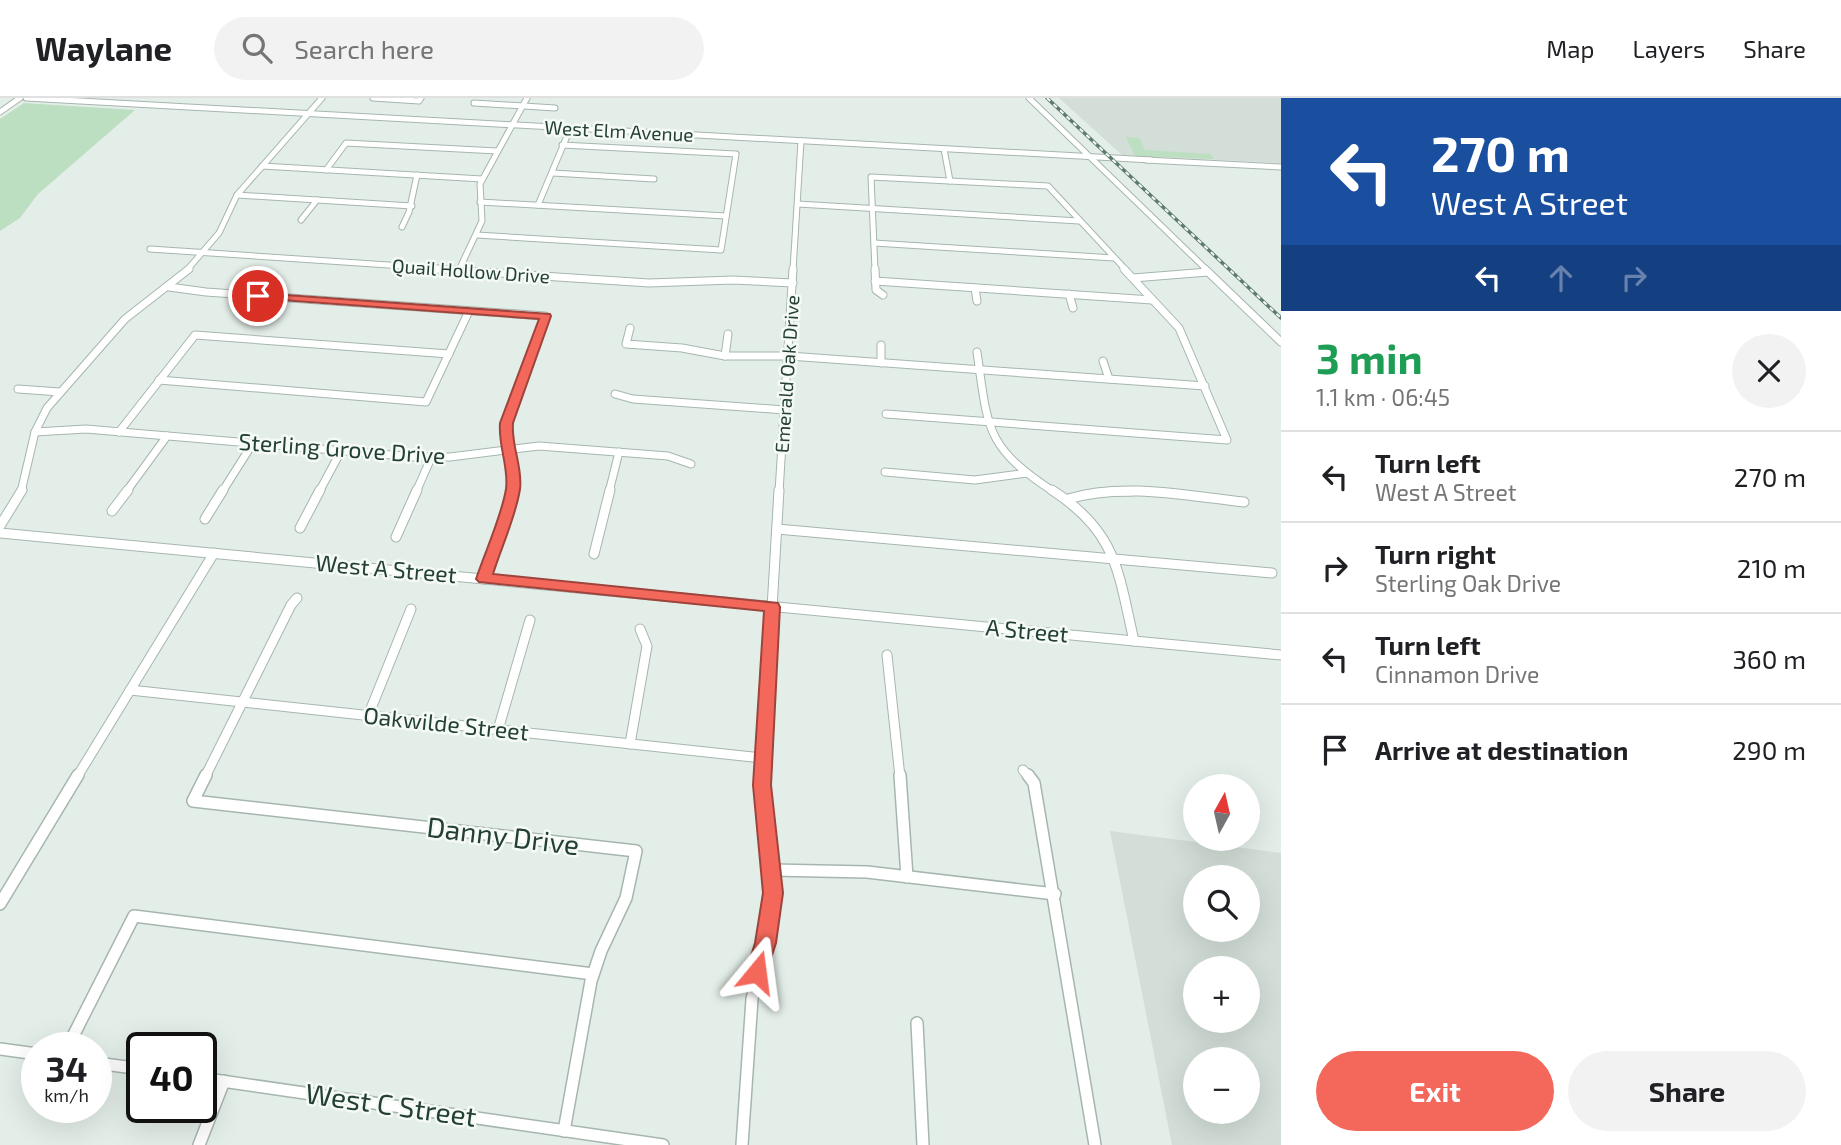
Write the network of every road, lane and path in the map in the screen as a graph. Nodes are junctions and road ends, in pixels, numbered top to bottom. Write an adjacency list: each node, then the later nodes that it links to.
1 (20, 98): 11 (street)
2 (26, 98): 12 (street, West Elm Avenue)
3 (322, 98): 12 (street)
4 (373, 98): 7 (street)
5 (527, 98): 9 (street)
6 (1029, 98): 19 (street)
7 (420, 99)
8 (474, 103): 9 (street)
9 (523, 106): 10 (street); 13 (street)
10 (555, 108)
11 (0, 112)
12 (308, 114): 13 (street, West Elm Avenue); 20 (street)
13 (512, 125): 14 (street, West Elm Avenue); 18 (street)
14 (570, 129): 15 (street, West Elm Avenue); 16 (street)
15 (802, 141): 17 (street, West Elm Avenue); 31 (street, Emerald Oak Drive)
16 (562, 145): 23 (street); 35 (street)
17 (944, 149): 19 (street, West Elm Avenue); 27 (street)
18 (497, 152): 22 (street); 25 (street)
19 (1089, 156): 21 (street, West Elm Avenue); 45 (street)
20 (262, 166): 22 (street); 28 (street)
21 (1281, 167)
22 (326, 170): 24 (street)
23 (552, 173): 26 (street); 32 (street)
24 (417, 175): 25 (street); 33 (street)
25 (482, 179): 30 (street)
26 (654, 179)
27 (950, 181): 34 (street); 37 (street)
28 (237, 195): 29 (street); 42 (street)
29 (317, 200): 33 (street); 36 (street)
30 (480, 202): 32 (street); 39 (street)
31 (798, 204): 34 (street); 48 (street, Emerald Oak Drive)
32 (538, 205): 35 (street)
33 (412, 206): 38 (street)
34 (872, 208): 37 (street); 40 (street)
35 (726, 216): 39 (street)
36 (301, 220)
37 (1079, 221): 43 (street)
38 (402, 227)
39 (477, 234): 44 (street)
40 (874, 243): 43 (street); 47 (street)
41 (150, 249): 42 (street, Quail Hollow Drive)
42 (202, 253): 44 (street, Quail Hollow Drive); 49 (street)
43 (1114, 258): 46 (street)
44 (459, 270): 48 (street, Quail Hollow Drive)
45 (1208, 272): 46 (street); 59 (street)
46 (1133, 278): 53 (street)
47 (875, 281): 50 (street); 52 (street)
48 (793, 283): 64 (street, Emerald Oak Drive)
49 (169, 287): 56 (street); 72 (street)
50 (975, 288): 51 (street); 54 (street)
51 (1069, 294): 53 (street); 55 (street)
52 (883, 295)
53 (1152, 300): 70 (street)
54 (977, 301)
55 (1073, 308)
56 (469, 311): 62 (street); 81 (street)
57 (630, 328): 63 (street)
58 (728, 334): 63 (street)
59 (1281, 342)
60 (881, 345): 66 (street)
61 (977, 352): 67 (street)
62 (449, 354): 69 (street); 69 (street)
63 (725, 356): 64 (street)
64 (789, 356): 66 (street); 74 (street, Emerald Oak Drive)
65 (1103, 361): 68 (street)
66 (881, 363): 67 (street)
67 (980, 370): 68 (street); 76 (street)
68 (1109, 379): 70 (street)
69 (159, 380): 78 (street)
70 (1205, 386): 76 (street)
71 (19, 389): 72 (street)
72 (60, 392): 77 (street)
73 (615, 394): 74 (street)
74 (785, 410): 94 (street, Emerald Oak Drive)
75 (886, 414): 76 (street)
76 (988, 422): 87 (street)
77 (34, 432): 78 (street, Sterling Grove Drive); 92 (street)
78 (119, 432): 79 (street, Sterling Grove Drive)
79 (167, 436): 80 (street, Sterling Grove Drive); 90 (street)
80 (253, 443): 82 (street, Sterling Grove Drive); 91 (street)
81 (506, 448): 83 (street, Sterling Grove Drive); 84 (street, Sterling Grove Drive); 101 (street)
82 (341, 451): 84 (street, Sterling Grove Drive); 93 (street)
83 (619, 452): 85 (street, Sterling Grove Drive); 98 (street)
84 (430, 458): 96 (street)
85 (691, 464)
86 (886, 472): 87 (street)
87 (1027, 473): 88 (street)
88 (1068, 499): 89 (street); 99 (street)
89 (1244, 502)
90 (112, 511)
91 (205, 519)
92 (0, 526)
93 (300, 528)
94 (777, 529): 99 (street); 103 (street, Emerald Oak Drive)
95 (0, 533): 97 (street, West A Street)
96 (396, 537)
97 (214, 553): 101 (street, West A Street); 110 (street)
98 (594, 554)
99 (1114, 559): 100 (street); 107 (street)
100 (1272, 573)
101 (484, 579): 103 (street, West A Street)
102 (297, 597): 111 (street)
103 (772, 607): 107 (street, A Street); 115 (street, Emerald Oak Drive)
104 (411, 609): 112 (street)
105 (530, 620): 113 (street)
106 (640, 629): 114 (street)
107 (1135, 641): 109 (street, A Street)
108 (887, 655): 118 (street)
109 (1281, 655)
110 (130, 690): 111 (street, Oakwilde Street); 120 (street)
111 (243, 702): 112 (street, Oakwilde Street); 121 (street, Danny Drive)
112 (368, 716): 113 (street, Oakwilde Street)
113 (498, 730): 114 (street, Oakwilde Street)
114 (630, 744): 115 (street, Oakwilde Street)
115 (762, 758): 117 (street, Emerald Oak Drive)
116 (1023, 770): 119 (street)
117 (772, 870): 118 (street); 131 (street, Emerald Oak Drive)
118 (907, 877): 119 (street)
119 (1055, 894): 133 (street)
120 (1, 901)
121 (593, 974): 123 (street); 128 (street, Danny Drive)
122 (917, 1023): 132 (street)
123 (75, 1032)
124 (0, 1049): 125 (street)
125 (21, 1052)
126 (217, 1080): 127 (street, West C Street)
127 (224, 1081): 128 (street, West C Street); 129 (street)
128 (564, 1131): 130 (street, West C Street)
129 (199, 1145)
130 (663, 1145)
131 (742, 1145)
132 (923, 1145)
133 (1094, 1145)

